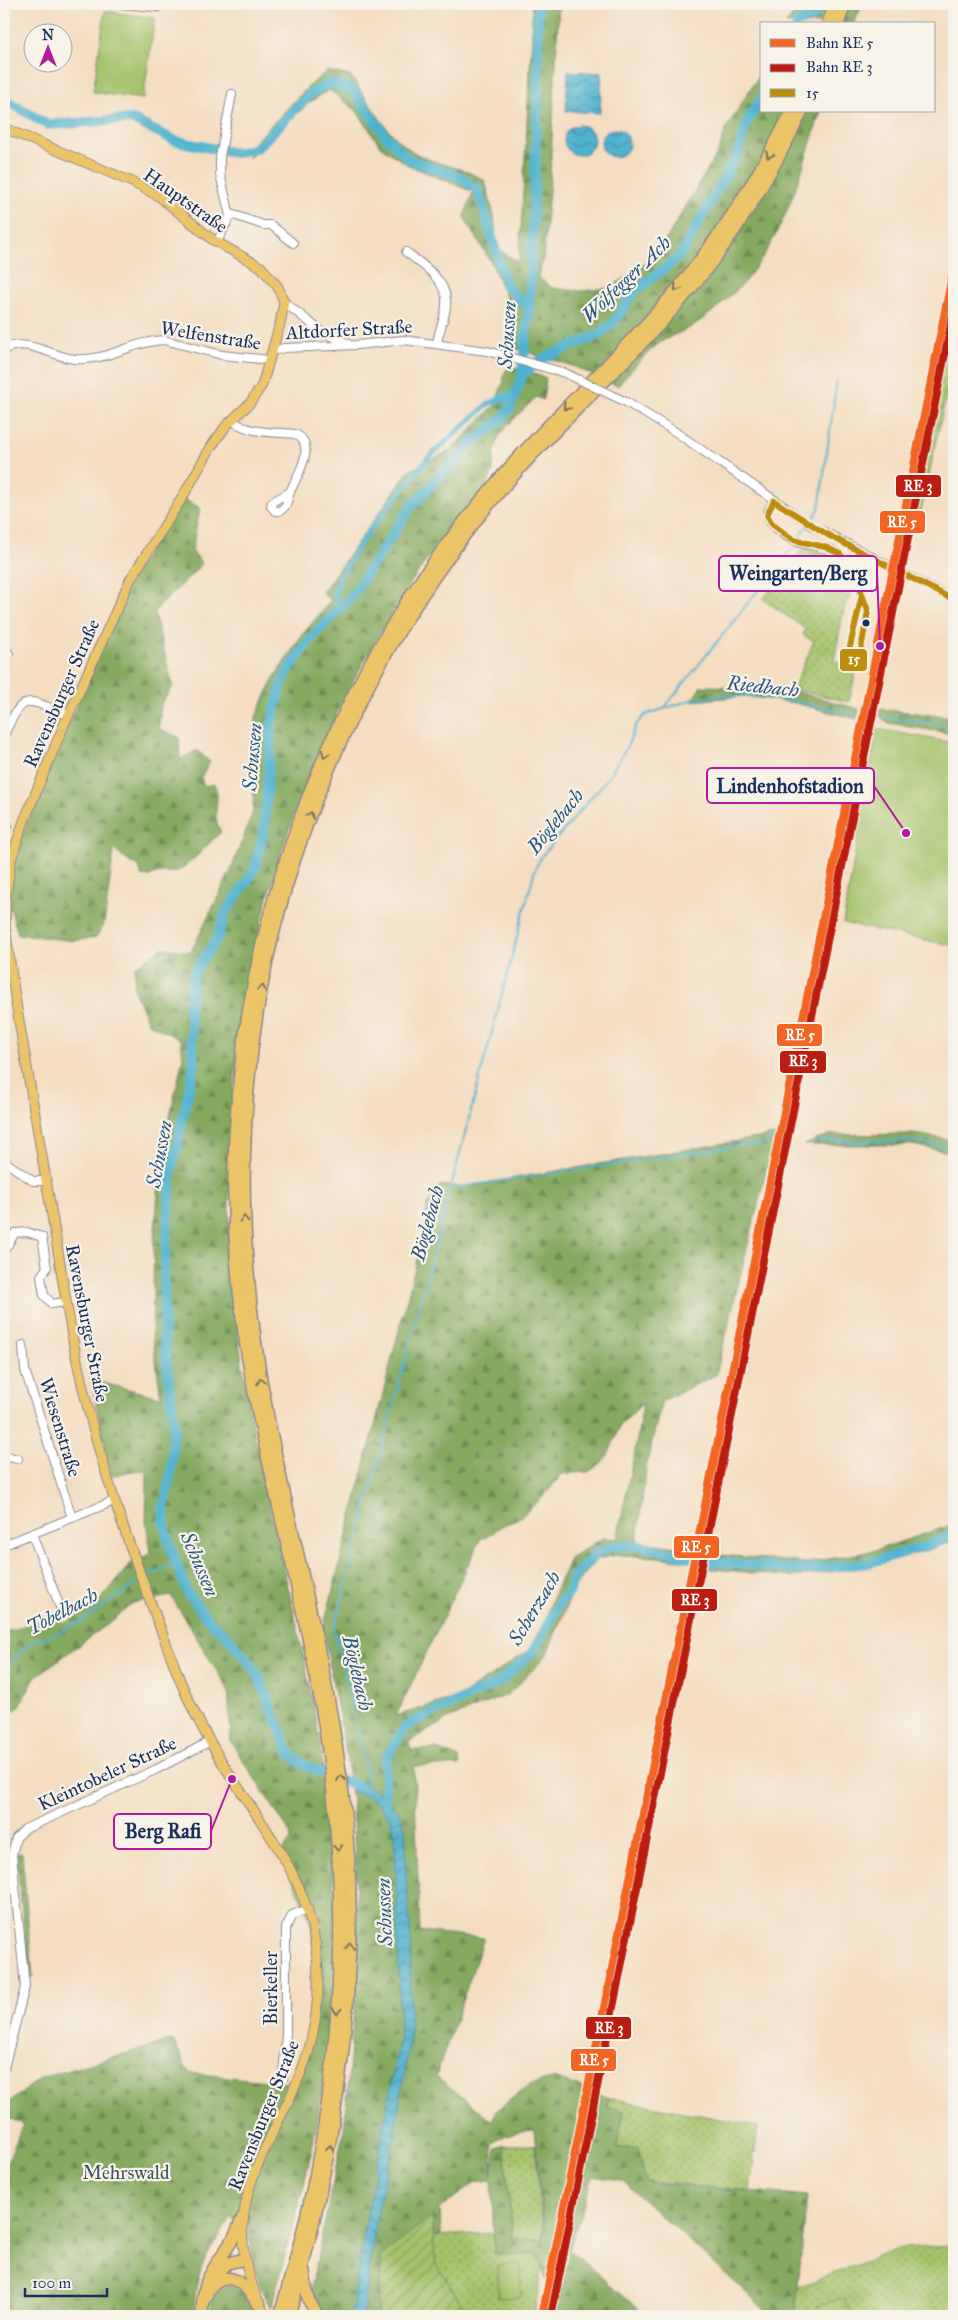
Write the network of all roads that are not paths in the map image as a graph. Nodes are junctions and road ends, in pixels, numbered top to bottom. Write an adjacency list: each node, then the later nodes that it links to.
1 (121, 4): 2 (street)
2 (158, 7)
3 (232, 94): 7 (street)
4 (791, 112): 42 (highway, one-way to 42)
5 (802, 112): 42 (highway, one-way to 5)
6 (4, 128): 8 (main road, Hauptstraße)
7 (230, 216): 8 (street); 9 (street)
8 (217, 242): 11 (main road, Hauptstraße)
9 (293, 243)
10 (406, 252): 12 (street)
11 (284, 302): 13 (street); 15 (main road)
12 (437, 343): 13 (street, Altdorfer Straße); 18 (street, Altdorfer Straße, bridge)
13 (351, 344): 15 (street, Altdorfer Straße)
14 (4, 350): 15 (street, Welfenstraße)
15 (270, 356): 16 (main road, Ravensburger Straße)
16 (232, 420): 17 (street); 23 (main road, Ravensburger Straße)
17 (290, 492)
18 (774, 501): 19 (street); 20 (street, Altdorfer Straße)
19 (862, 595)
20 (954, 600)
21 (4, 647): 22 (street)
22 (4, 659)
23 (69, 716): 24 (street); 27 (main road, Ravensburger Straße)
24 (4, 735)
25 (4, 820): 26 (street)
26 (4, 831)
27 (14, 982): 28 (street); 30 (main road, Ravensburger Straße)
28 (4, 984)
29 (4, 1161): 30 (street)
30 (46, 1181): 32 (main road, Ravensburger Straße)
31 (4, 1250): 32 (street)
32 (65, 1302): 36 (main road, Ravensburger Straße)
33 (23, 1345): 37 (street, Wiesenstraße)
34 (4, 1456): 35 (street)
35 (18, 1459)
36 (114, 1502): 37 (street); 41 (main road, Ravensburger Straße)
37 (72, 1518): 38 (street)
38 (32, 1534): 39 (street); 40 (street)
39 (4, 1544)
40 (60, 1607)
41 (209, 1742): 44 (main road, Ravensburger Straße); 45 (street, Kleintobeler Straße)
42 (333, 1754): 43 (highway)
43 (339, 1801): 50 (highway, one-way to 43); 55 (highway, one-way to 55)
44 (308, 1909): 46 (street, Bierkeller); 47 (main road, Ravensburger Straße)
45 (4, 2068)
46 (283, 2080)
47 (243, 2217): 48 (main road, Ravensburger Straße); 49 (highway)
48 (244, 2259): 49 (highway); 51 (highway); 52 (main road, Ravensburger Straße)
49 (214, 2266): 54 (highway)
50 (302, 2266): 53 (highway); 56 (highway)
51 (207, 2292): 52 (highway); 54 (highway)
52 (263, 2311)
53 (316, 2313)
54 (204, 2316)
55 (280, 2316)
56 (289, 2316)

